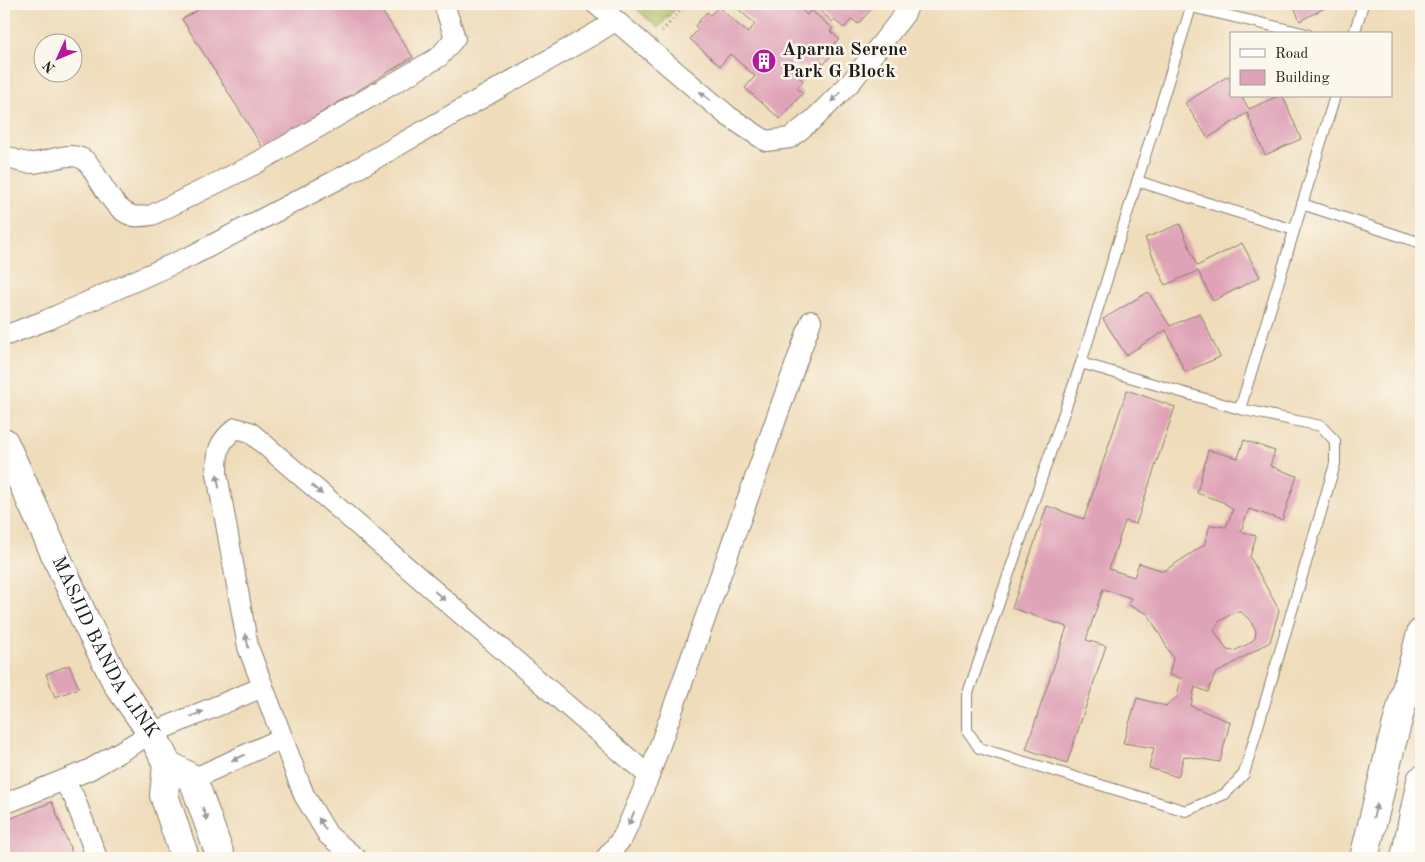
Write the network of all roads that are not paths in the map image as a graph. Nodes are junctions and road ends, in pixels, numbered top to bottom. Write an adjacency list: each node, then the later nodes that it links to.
1 (444, 4): 10 (street)
2 (596, 4): 6 (street)
3 (909, 4): 6 (street, one-way to 6)
4 (1363, 4): 8 (lane)
5 (1191, 6): 7 (lane); 11 (lane)
6 (615, 21): 16 (street)
7 (1299, 32)
8 (1355, 32)
9 (1334, 98): 12 (lane)
10 (4, 155)
11 (1137, 181): 13 (lane); 17 (lane)
12 (1302, 204): 13 (lane); 14 (lane)
13 (1294, 230): 18 (lane)
14 (1421, 243)
15 (811, 321): 25 (street)
16 (4, 336)
17 (1081, 363): 18 (lane); 18 (lane)
18 (1240, 409)
19 (4, 442): 22 (main road, MASJID BANDA LINK)
20 (1421, 633): 35 (main road, one-way to 20)
21 (263, 687): 22 (street, one-way to 21); 23 (street); 25 (street, one-way to 25)
22 (152, 733): 24 (main road, MASJID BANDA LINK); 27 (street)
23 (282, 738): 26 (street, one-way to 26); 33 (street, one-way to 23)
24 (168, 764): 26 (main road); 30 (main road)
25 (649, 776): 34 (street, one-way to 34)
26 (193, 779): 32 (main road, one-way to 32)
27 (63, 780): 29 (street); 31 (street)
28 (1421, 780): 36 (main road)
29 (4, 804)
30 (185, 857)
31 (97, 858)
32 (221, 858)
33 (356, 858)
34 (606, 858)
35 (1364, 858)
36 (1405, 858)

